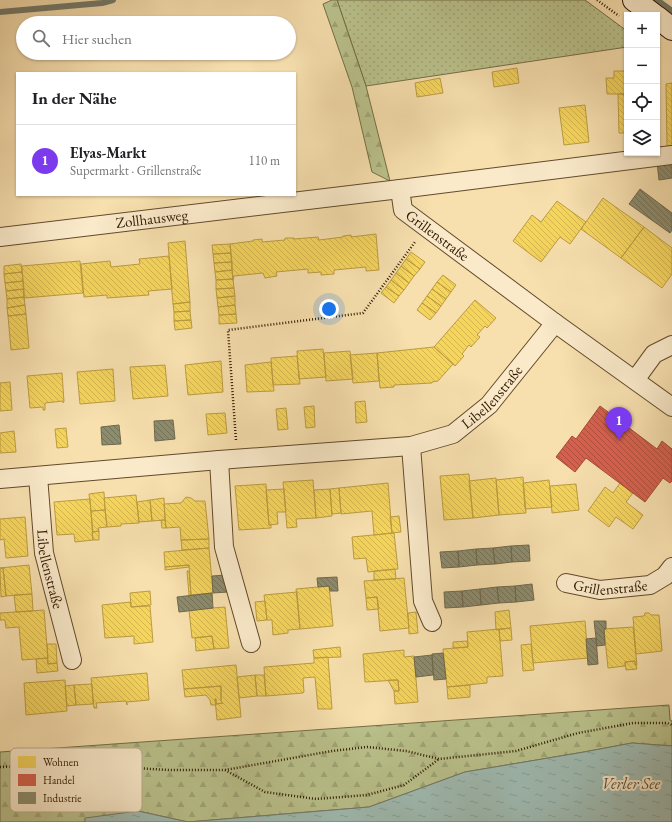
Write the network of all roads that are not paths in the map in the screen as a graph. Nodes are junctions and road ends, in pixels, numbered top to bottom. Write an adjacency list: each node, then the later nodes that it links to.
1 (634, 0): 2 (main road)
2 (650, 12)
3 (660, 19): 4 (main road)
4 (672, 29)
5 (672, 155): 6 (street, Grillenstraße)
6 (400, 189): 7 (street, Zollhausweg); 8 (street, Grillenstraße)
7 (0, 237)
8 (555, 323): 10 (street, Grillenstraße); 12 (street, Libellenstraße)
9 (672, 344): 10 (street)
10 (636, 380): 11 (street, Grillenstraße)
11 (672, 407)
12 (411, 446): 13 (street, Libellenstraße); 18 (street)
13 (219, 460): 14 (street, Libellenstraße); 19 (street)
14 (38, 476): 15 (street, Libellenstraße); 20 (street, Libellenstraße)
15 (0, 479)
16 (672, 567): 17 (street, Grillenstraße)
17 (566, 583)
18 (432, 622)
19 (251, 643)
20 (72, 660)

